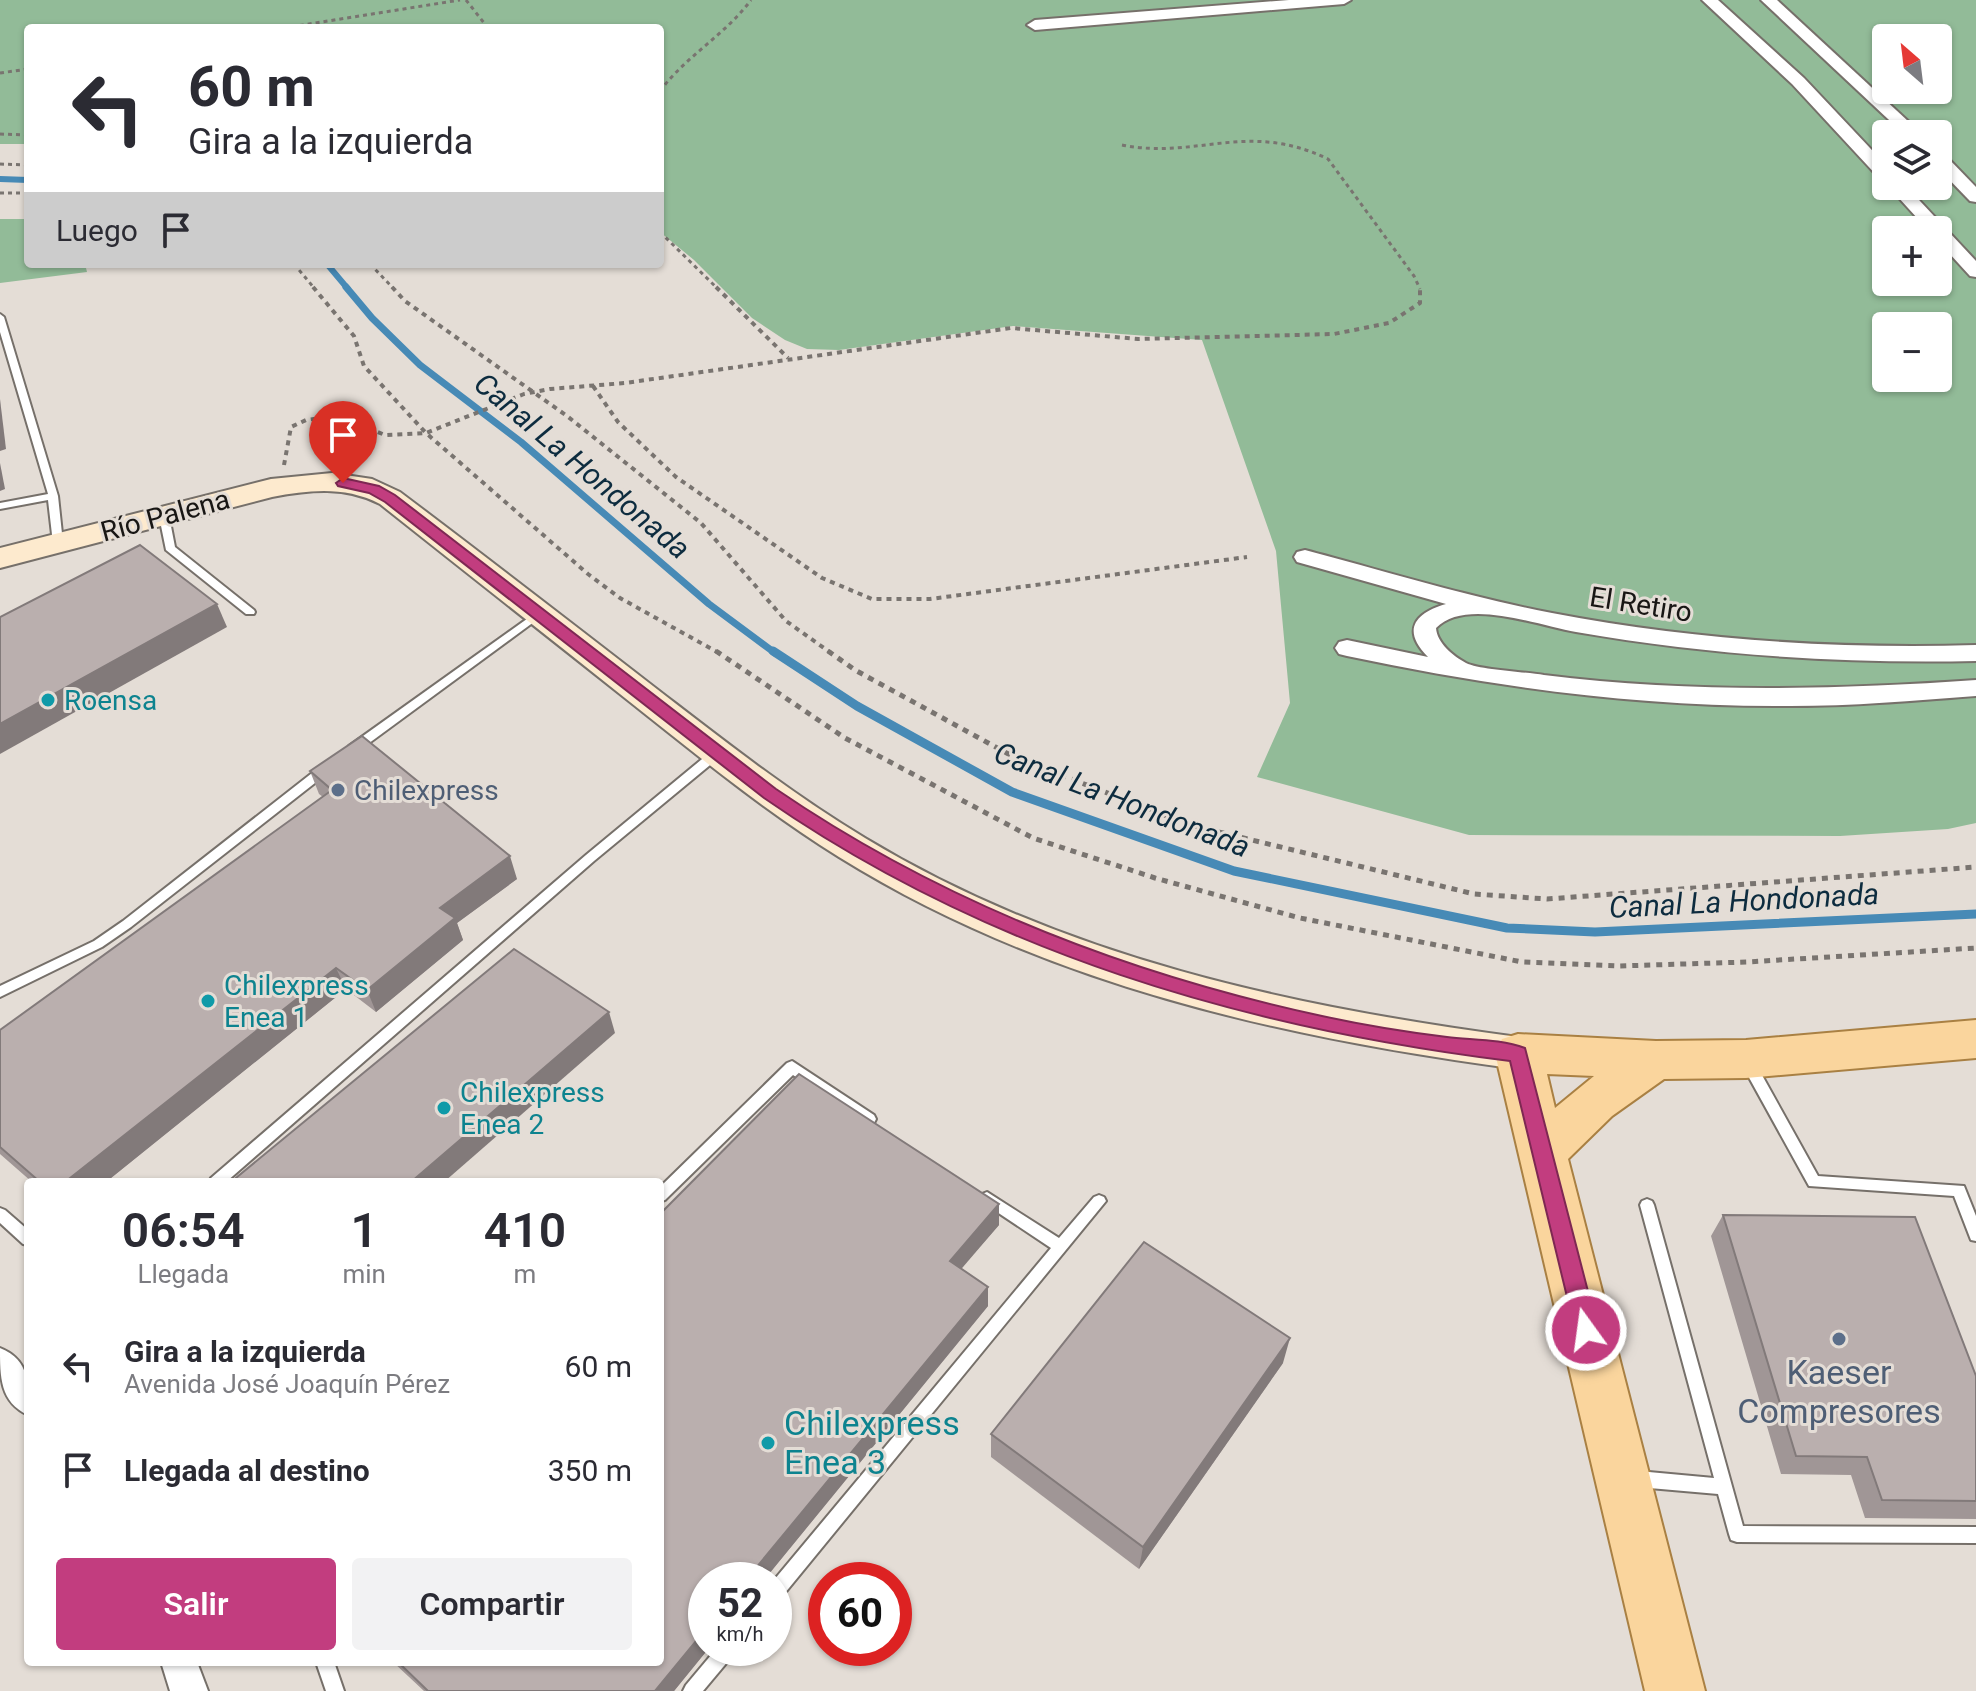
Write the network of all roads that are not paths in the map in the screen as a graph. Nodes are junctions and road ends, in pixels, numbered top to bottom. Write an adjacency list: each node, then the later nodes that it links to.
1 (1344, 0): 5 (street)
2 (1709, 0): 8 (street)
3 (1768, 0): 7 (street)
4 (1070, 5): 5 (street)
5 (1116, 19): 6 (street)
6 (1035, 25)
7 (1899, 120)
8 (1872, 160)
9 (1952, 172): 10 (street)
10 (1976, 197)
11 (1910, 200): 12 (street)
12 (1925, 216)
13 (1952, 242): 15 (street)
14 (1952, 245): 16 (street)
15 (1976, 252)
16 (1976, 272)
17 (0, 317): 18 (lane)
18 (53, 496): 19 (lane); 21 (lane)
19 (0, 506)
20 (164, 516): 21 (main road, Río Palena); 25 (lane); 26 (main road, Río Palena)
21 (58, 543): 23 (main road, Río Palena)
22 (1305, 557): 24 (street, El Retiro)
23 (0, 558)
24 (1479, 607): 28 (street, El Retiro); 29 (street)
25 (250, 612)
26 (538, 614): 31 (main road, Río Palena); 32 (lane)
27 (1347, 648): 29 (street)
28 (1976, 653)
29 (1468, 673): 30 (street)
30 (1976, 688)
31 (717, 753): 34 (main road, Río Palena); 39 (lane)
32 (0, 992)
33 (1976, 1039): 35 (main road)
34 (1518, 1053): 36 (main road); 38 (main road)
35 (1746, 1059): 36 (main road); 46 (lane)
36 (1656, 1060): 38 (main road)
37 (881, 1127): 41 (lane)
38 (1543, 1153): 50 (main road)
39 (221, 1178)
40 (971, 1187): 47 (lane)
41 (664, 1192)
42 (1099, 1201): 47 (lane)
43 (1647, 1205): 51 (lane)
44 (0, 1214): 45 (lane)
45 (24, 1235)
46 (1976, 1235)
47 (1061, 1247): 53 (lane)
48 (0, 1363): 49 (street)
49 (24, 1394)
50 (1623, 1478): 51 (lane); 60 (main road)
51 (1725, 1487): 52 (lane)
52 (1976, 1535)
53 (792, 1571)
54 (180, 1666): 57 (street)
55 (326, 1666): 58 (lane)
56 (713, 1666): 59 (lane)
57 (189, 1691)
58 (335, 1691)
59 (692, 1691)
60 (1675, 1691)

